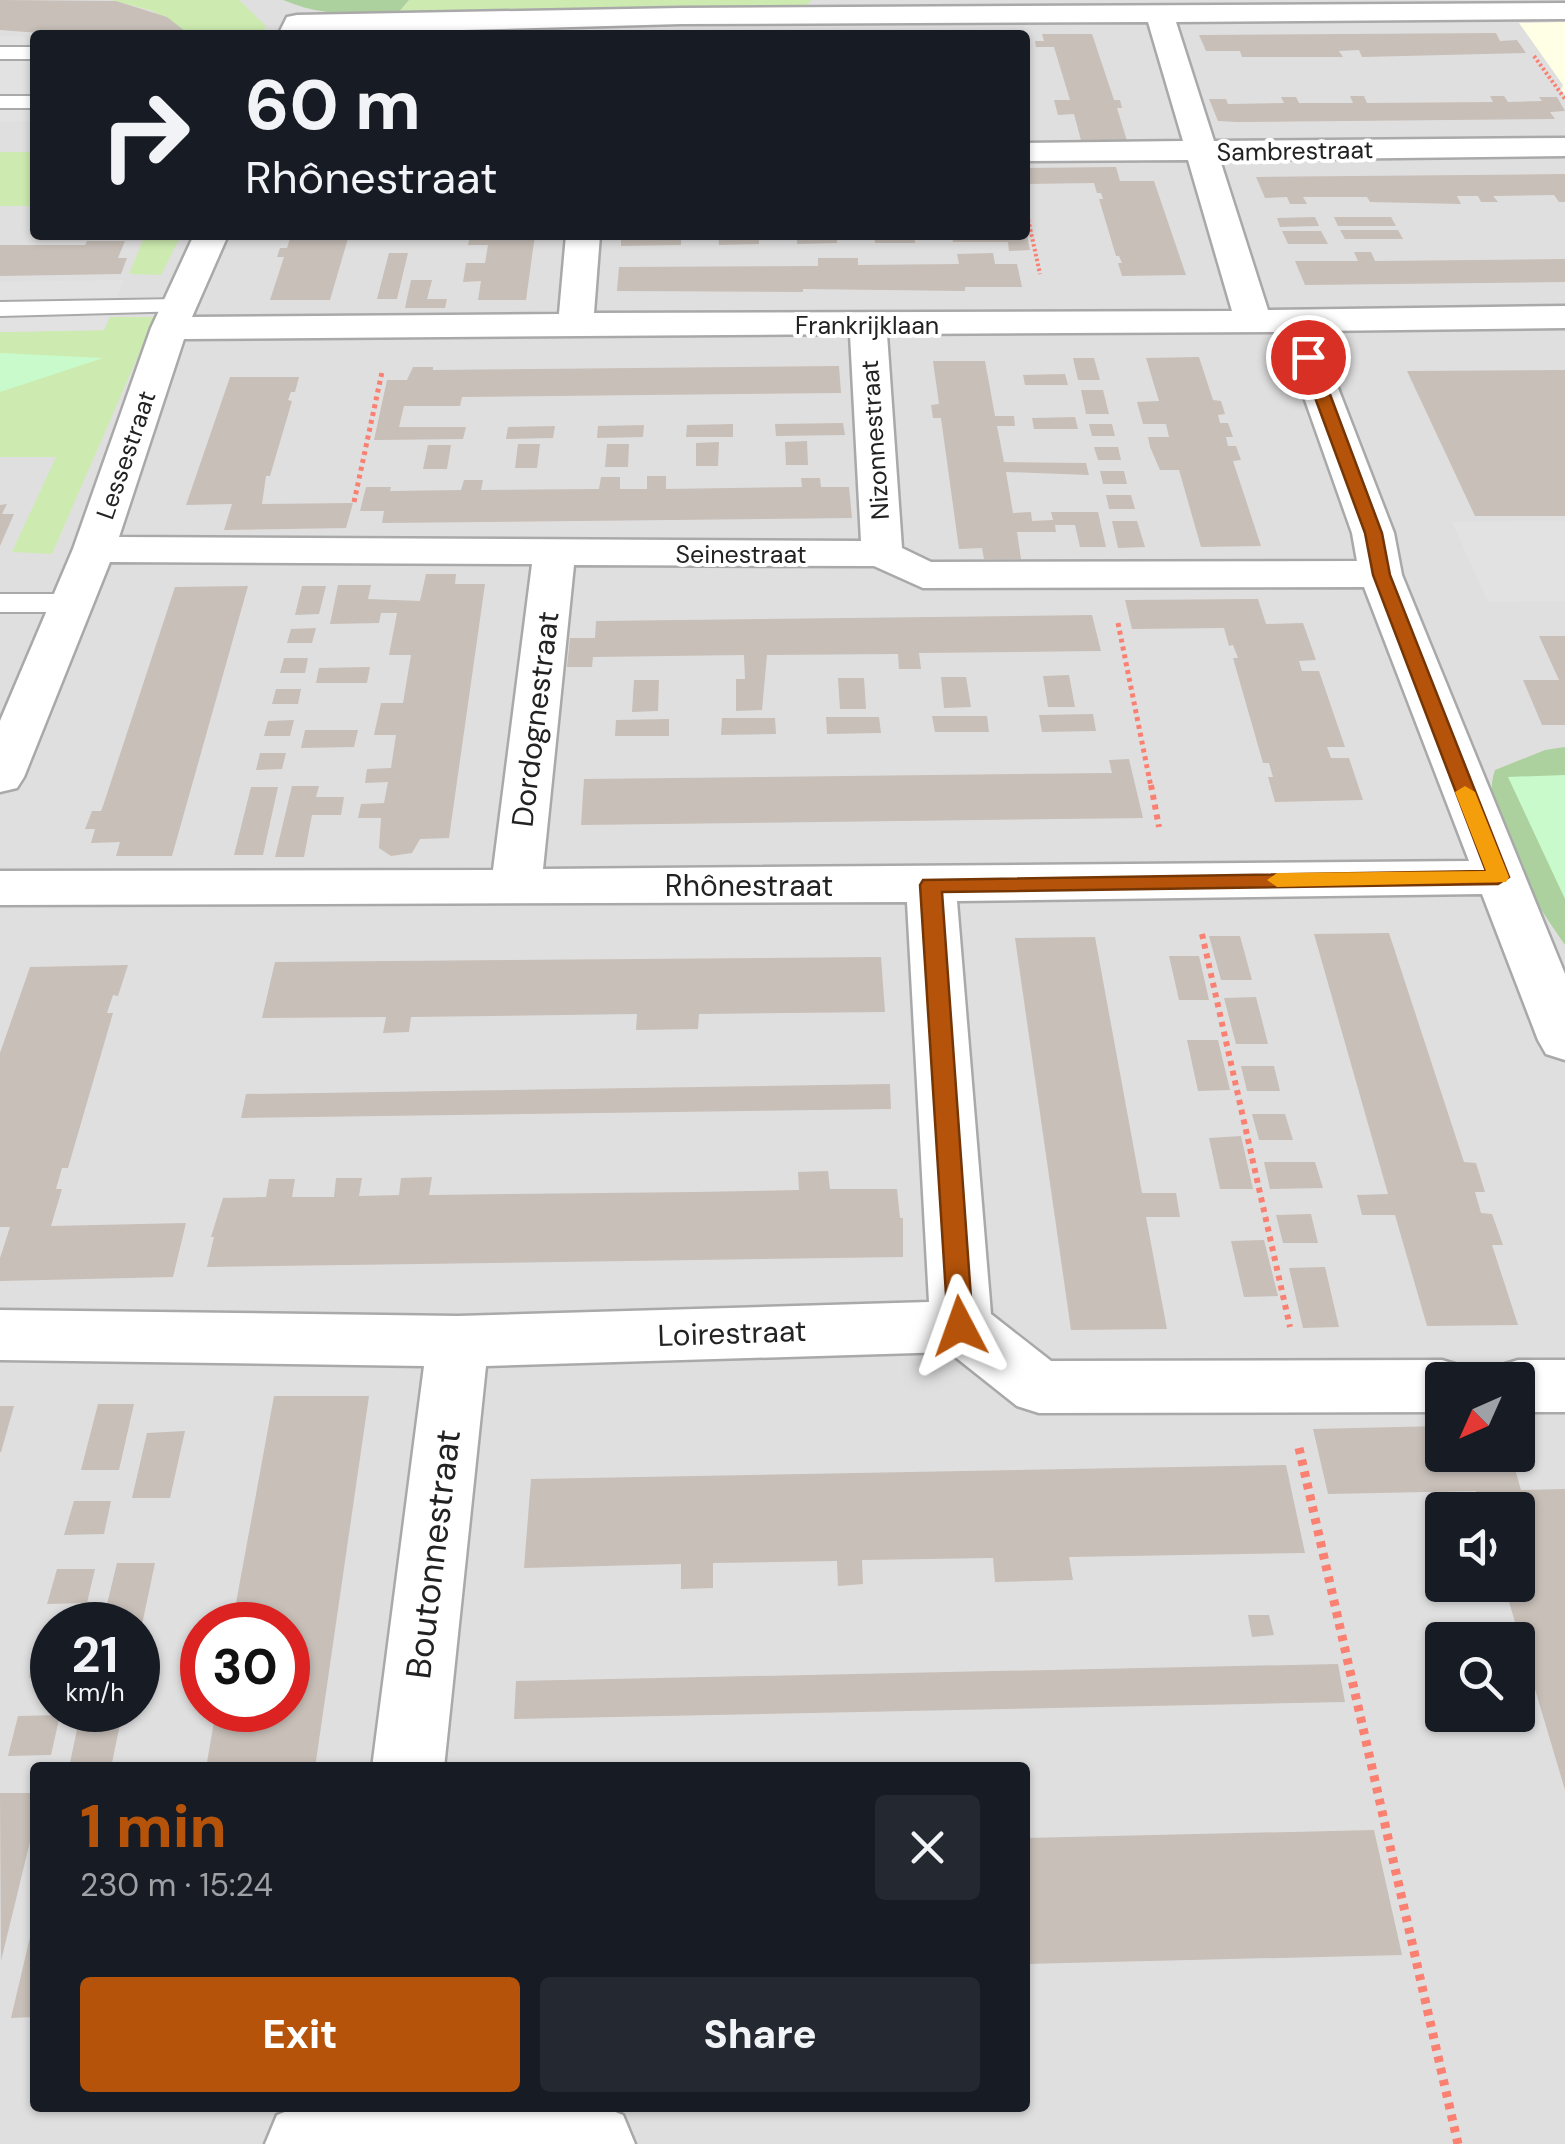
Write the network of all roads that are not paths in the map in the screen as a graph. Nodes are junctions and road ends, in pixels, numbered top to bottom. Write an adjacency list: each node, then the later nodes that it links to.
1 (1512, 6): 2 (street); 3 (street)
2 (1565, 11)
3 (1160, 15): 4 (street); 12 (street)
4 (841, 18): 5 (street)
5 (294, 29)
6 (0, 53): 7 (lane)
7 (30, 53)
8 (0, 102): 9 (lane)
9 (30, 102)
10 (1565, 147): 12 (street, Sambrestraat)
11 (1030, 152): 12 (street, Sambrestraat)
12 (1199, 152): 19 (street)
13 (208, 240): 16 (street, Lessestraat)
14 (583, 240): 18 (street)
15 (0, 309): 16 (lane)
16 (174, 317): 18 (street, Frankrijklaan); 21 (street, Lessestraat)
17 (1565, 317): 19 (street, Frankrijklaan)
18 (576, 322): 20 (street, Frankrijklaan)
19 (1274, 322): 20 (street, Frankrijklaan); 24 (street)
20 (868, 326): 23 (street, Nizonnestraat)
21 (94, 549): 22 (street, Seinestraat); 25 (street, Lessestraat)
22 (554, 554): 23 (street, Seinestraat); 29 (street, Dordognestraat)
23 (882, 554): 24 (street, Seinestraat)
24 (1381, 575): 28 (street)
25 (70, 602): 26 (lane); 27 (street, Lessestraat)
26 (0, 603)
27 (0, 776)
28 (1498, 877): 30 (street, Rhônestraat); 32 (street)
29 (516, 884): 30 (street, Rhônestraat); 31 (street, Rhônestraat)
30 (931, 885): 33 (street)
31 (0, 888)
32 (1565, 1040)
33 (960, 1326): 35 (street, Loirestraat); 36 (street)
34 (0, 1334): 35 (street, Loirestraat)
35 (458, 1341): 39 (street, Boutonnestraat)
36 (1425, 1386)
37 (1535, 1386): 38 (street)
38 (1565, 1386)
39 (409, 1762)
40 (347, 2124): 41 (street)
41 (594, 2144)

